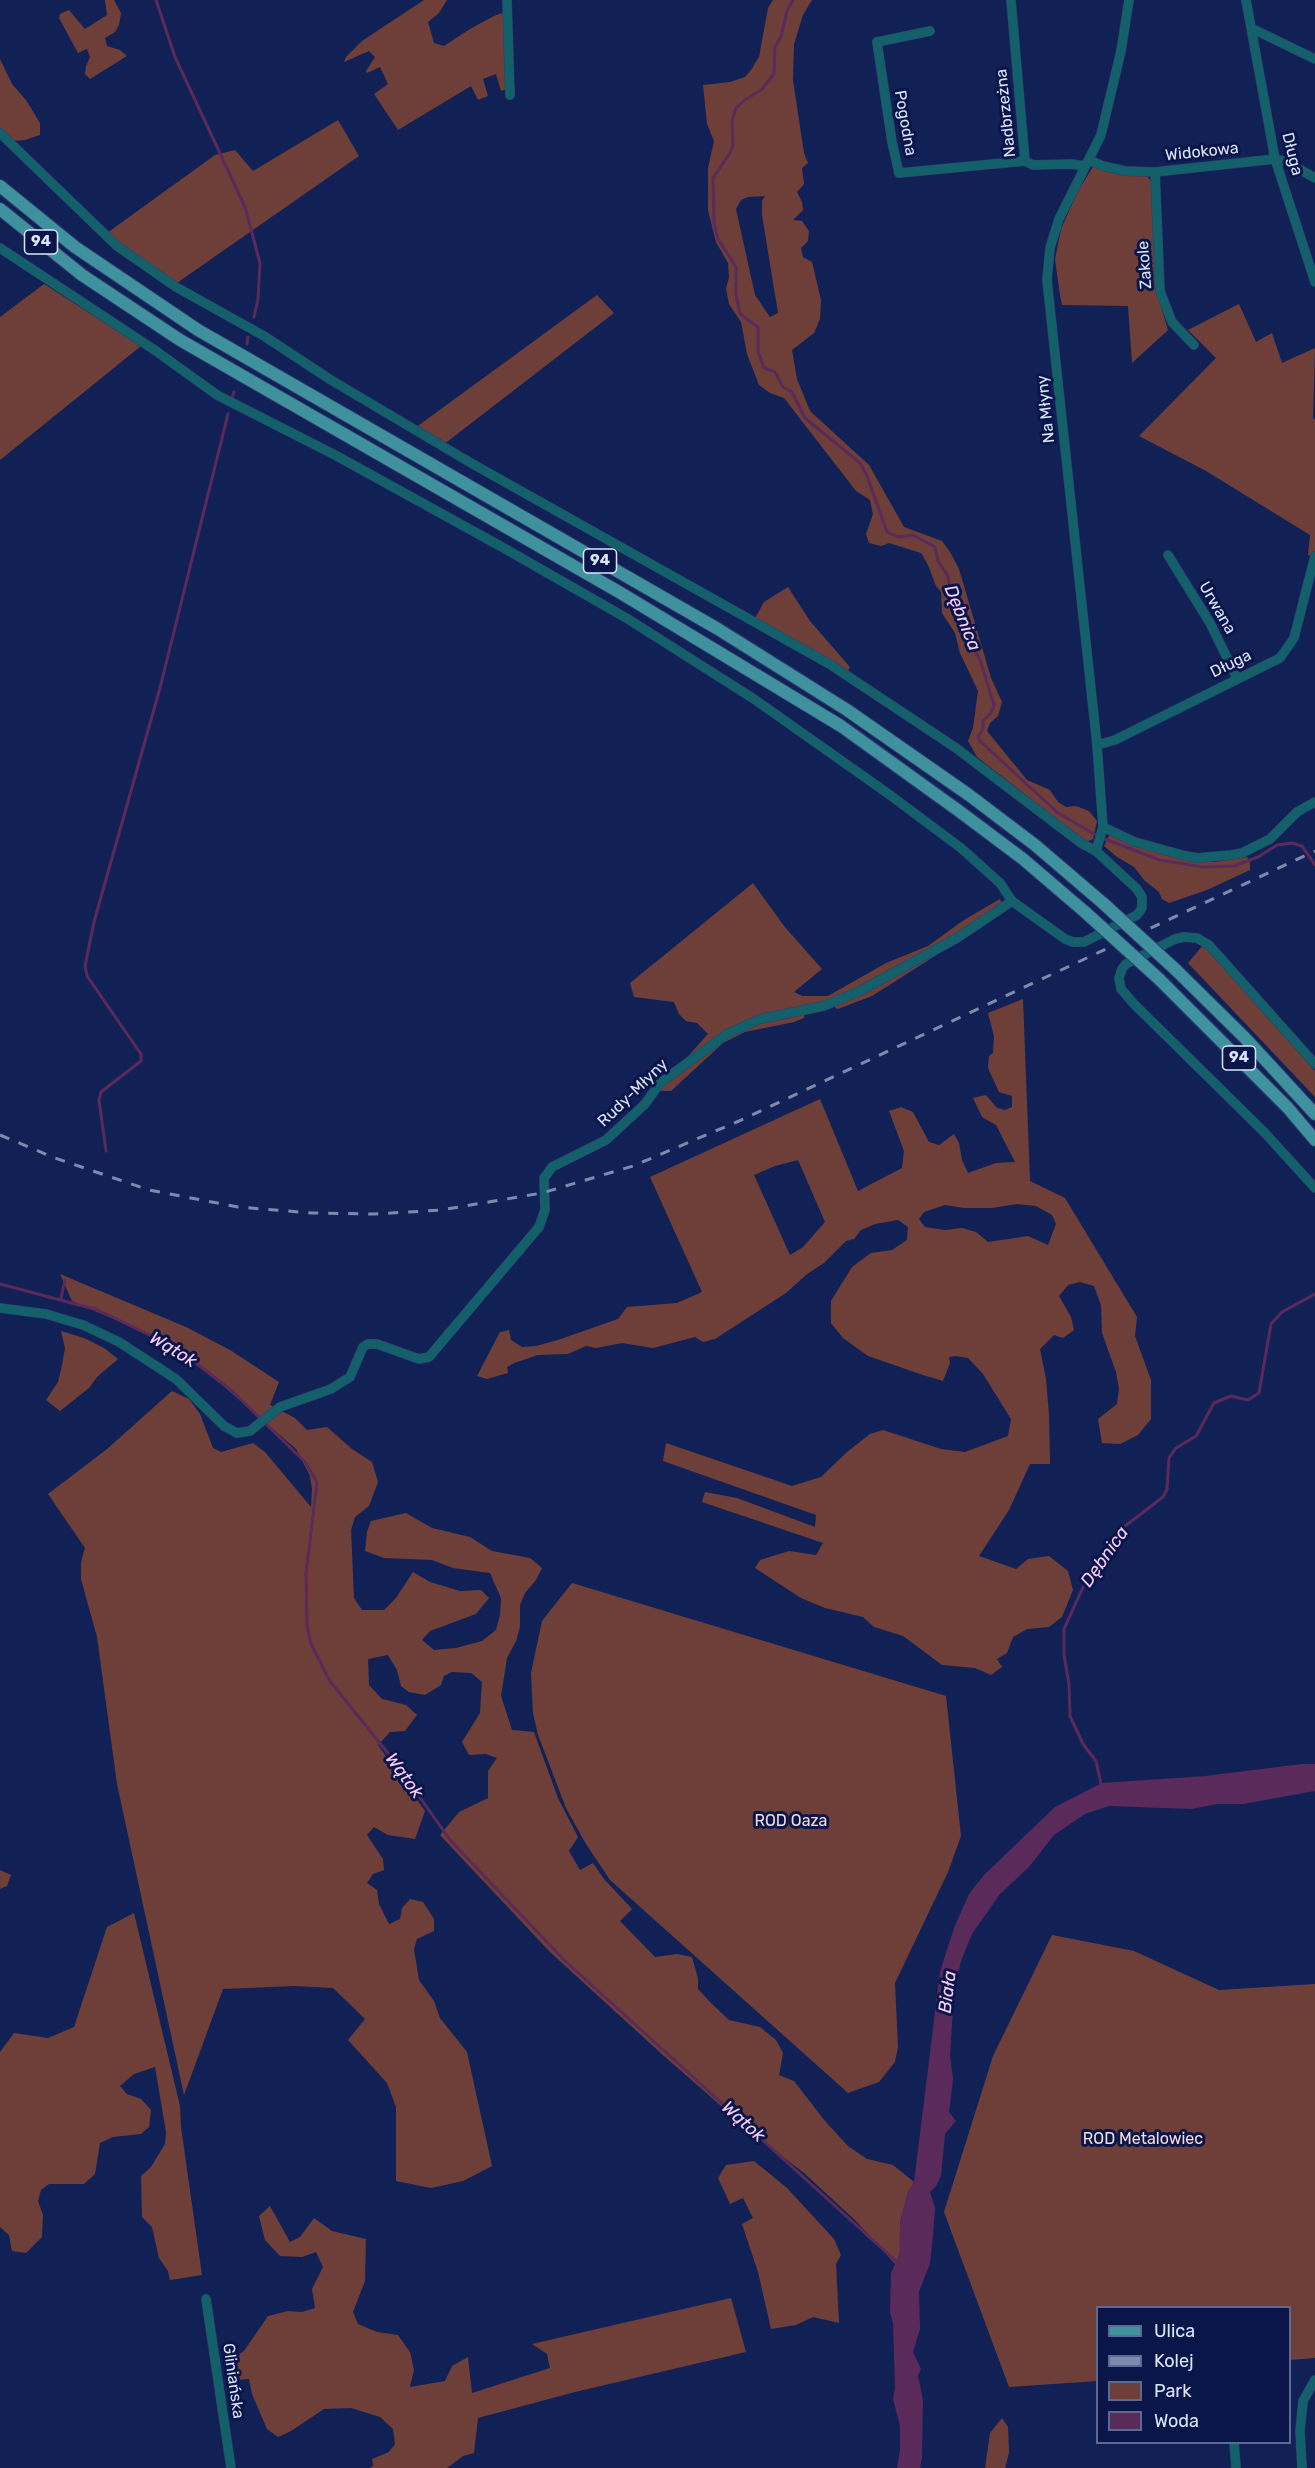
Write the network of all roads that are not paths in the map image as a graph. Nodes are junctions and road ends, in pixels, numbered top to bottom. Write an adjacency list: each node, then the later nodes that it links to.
1 (507, 0): 8 (street)
2 (1011, 0): 11 (street, Nadbrzeżna)
3 (1129, 0): 12 (street, Na Młyny)
4 (1246, 0): 5 (street, Długa)
5 (1253, 29): 7 (street); 10 (street, Długa)
6 (930, 31): 11 (street, Pogodna)
7 (1315, 59)
8 (510, 95)
9 (0, 133): 26 (street)
10 (1275, 159): 13 (street, Widokowa); 14 (street, Widokowa); 18 (street, Długa)
11 (1024, 161): 12 (street, Nadbrzeżna)
12 (1087, 163): 13 (street, Widokowa); 23 (street, Na Młyny)
13 (1155, 172): 19 (street, Zakole)
14 (1315, 178)
15 (0, 186): 29 (main road, 94, bridge)
16 (0, 209): 30 (main road, 94, bridge)
17 (0, 248): 27 (street)
18 (1315, 282)
19 (1194, 345)
20 (1168, 555): 22 (street, Urwana)
21 (1315, 556): 22 (street, Długa)
22 (1237, 678): 23 (street, Długa)
23 (1097, 745): 25 (street, Na Młyny)
24 (1315, 802): 25 (street)
25 (1103, 827): 26 (street)
26 (1096, 851): 27 (street)
27 (1012, 901): 32 (street, Rudy-Młyny)
28 (1315, 1065): 31 (street)
29 (1315, 1114)
30 (1315, 1140)
31 (1315, 1188)
32 (0, 1308)
33 (206, 2299): 36 (street, Gliniańska)
34 (1315, 2380): 38 (street)
35 (1234, 2444): 37 (street)
36 (231, 2468)
37 (1236, 2468)
38 (1302, 2468)

